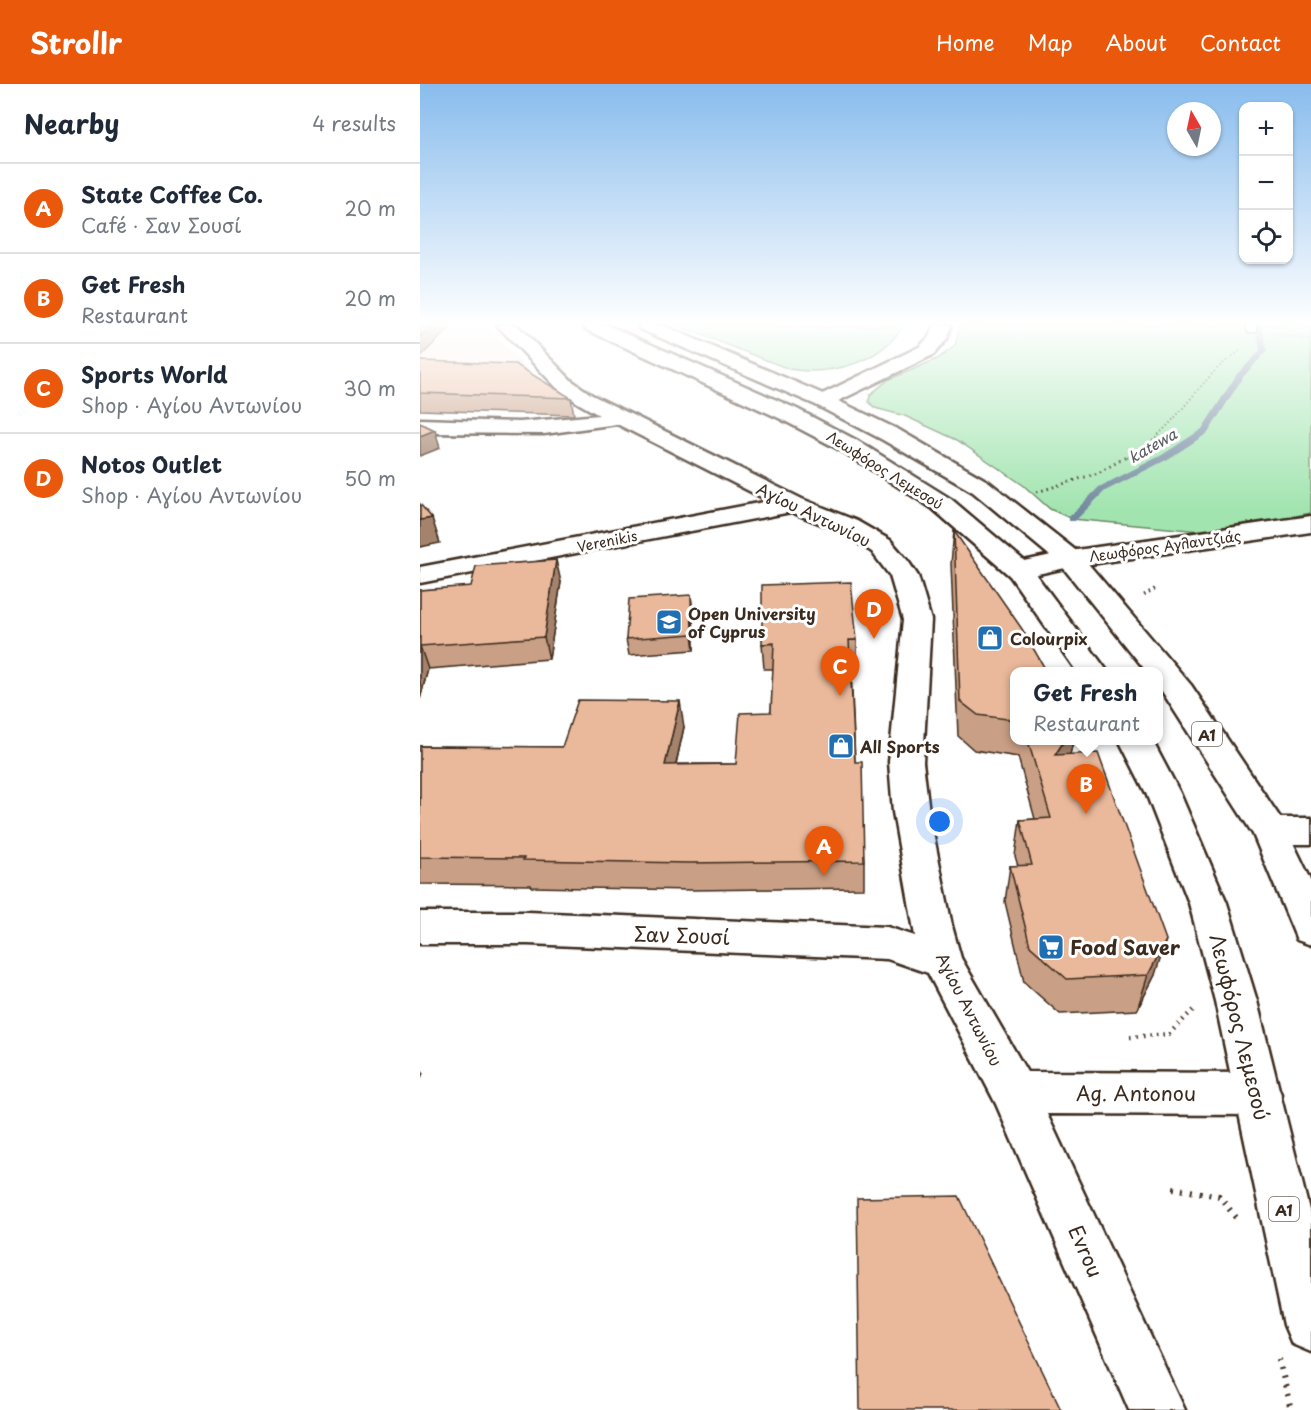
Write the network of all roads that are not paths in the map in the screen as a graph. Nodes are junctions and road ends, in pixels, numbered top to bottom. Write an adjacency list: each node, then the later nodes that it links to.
1 (569, 387): 6 (main road, Αγίου Αντωνίου)
2 (729, 387): 11 (main road, Λεωφόρος Λεμεσού)
3 (790, 387): 5 (main road, Λεωφόρος Λεμεσού / A1)
4 (852, 387): 5 (main road)
5 (823, 401): 10 (main road, Λεωφόρος Λεμεσού / A1)
6 (618, 417): 7 (main road); 8 (main road, Αγίου Αντωνίου)
7 (420, 426)
8 (793, 504): 12 (main road, Verenikis); 21 (main road, Αγίου Αντωνίου)
9 (1311, 525): 10 (main road, Λεωφόρος Αγλαντζιάς)
10 (1070, 559): 11 (main road, Λεωφόρος Αγλαντζιάς); 14 (main road, Λεωφόρος Λεμεσού / A1)
11 (1019, 570): 13 (main road, Λεωφόρος Λεμεσού)
12 (420, 575)
13 (1089, 667)
14 (1159, 667)
15 (1163, 671): 17 (main road, Λεωφόρος Λεμεσού / A1)
16 (1137, 745): 23 (main road, Λεωφόρος Λεμεσού / A1)
17 (1270, 831): 18 (main road); 20 (main road, Λεωφόρος Λεμεσού / A1)
18 (1311, 831)
19 (420, 928): 21 (main road, Σαν Σουσί)
20 (1311, 929)
21 (942, 961): 22 (main road, Αγίου Αντωνίου)
22 (1014, 1093): 23 (main road, Ag. Antonou); 25 (main road, Evrou)
23 (1258, 1094): 24 (main road, Λεωφόρος Λεμεσού / A1)
24 (1311, 1325)
25 (1157, 1410)

